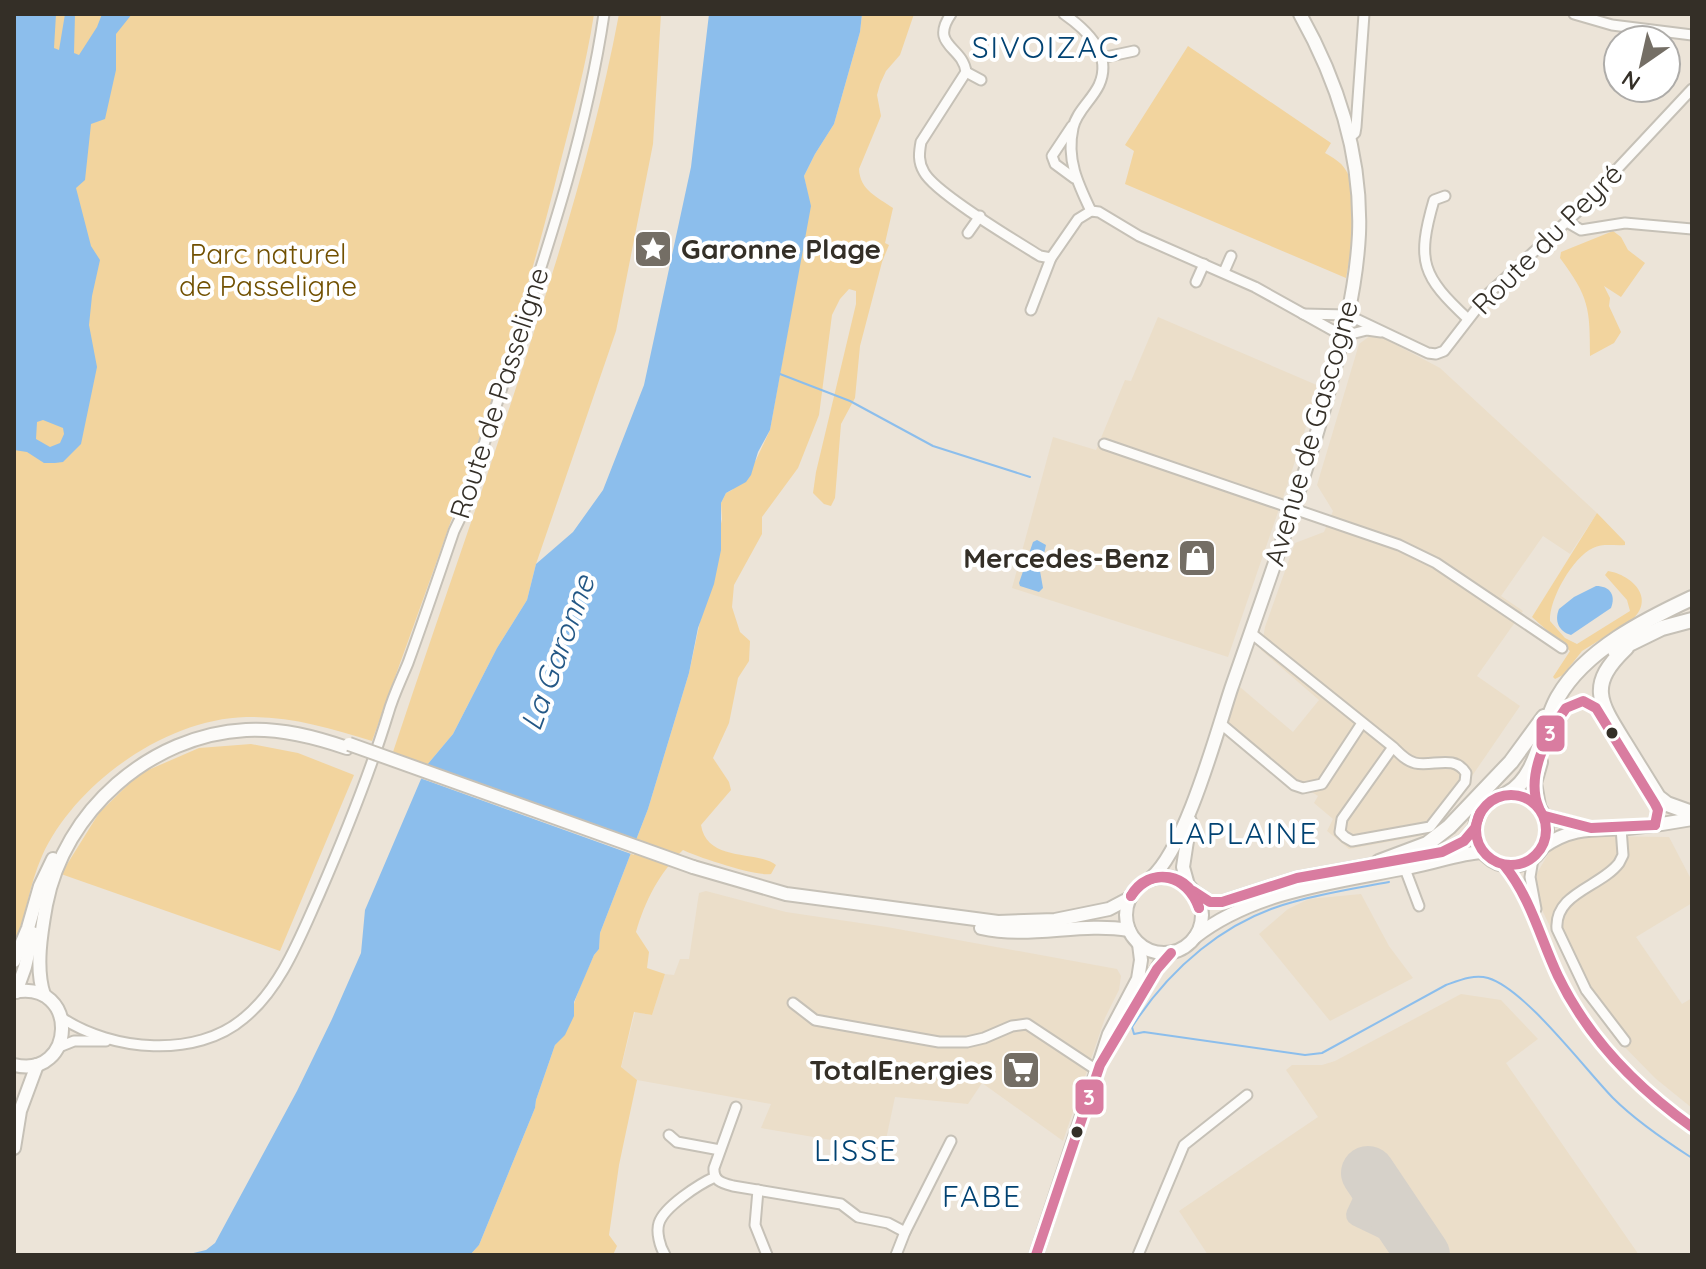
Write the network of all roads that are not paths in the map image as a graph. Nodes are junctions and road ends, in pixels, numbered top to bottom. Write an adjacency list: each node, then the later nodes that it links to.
1 (604, 14): 75 (street, Route de Passeligne)
2 (951, 14): 10 (street)
3 (1064, 14): 9 (street)
4 (1300, 14): 14 (main road, Avenue de Gascogne)
5 (1364, 14): 14 (street)
6 (1574, 14): 7 (street)
7 (1692, 35)
8 (1134, 51): 9 (street)
9 (1101, 58): 13 (street)
10 (966, 72): 11 (street); 18 (street)
11 (981, 80)
12 (1691, 93): 19 (street, Route du Peyré)
13 (1074, 123): 15 (street); 15 (street)
14 (1350, 137): 29 (main road, Avenue de Gascogne)
15 (1074, 178): 17 (street)
16 (1445, 196): 30 (street)
17 (1091, 211): 23 (street); 24 (street)
18 (980, 216): 21 (street); 23 (street)
19 (1567, 222): 20 (street); 30 (street, Route du Peyré)
20 (1692, 229)
21 (968, 233)
22 (1231, 256): 25 (street)
23 (1051, 258): 27 (street)
24 (1204, 264): 25 (street); 26 (street)
25 (1224, 272): 28 (street)
26 (1196, 282)
27 (1031, 310)
28 (1303, 314): 29 (street); 32 (street)
29 (1348, 315): 31 (street, Route du Peyré); 32 (main road, Avenue de Gascogne)
30 (1468, 319): 31 (street, Route du Peyré)
31 (1392, 335): 32 (street, Route du Peyré)
32 (1343, 336): 34 (main road, Avenue de Gascogne)
33 (1104, 444): 34 (street)
34 (1293, 510): 37 (main road, Avenue de Gascogne); 39 (street)
35 (1692, 598): 40 (highway)
36 (1692, 620): 38 (highway)
37 (1251, 633): 41 (main road, Avenue de Gascogne); 42 (street)
38 (1633, 642): 47 (highway); 48 (highway)
39 (1562, 648)
40 (1558, 697): 45 (highway); 57 (highway)
41 (1220, 723): 42 (street); 46 (main road, Avenue de Gascogne)
42 (1362, 723): 44 (street)
43 (348, 746): 55 (main road); 59 (main road, bridge); 72 (main road)
44 (1393, 747): 44 (street)
45 (1507, 794): 47 (main road); 50 (main road)
46 (1193, 802): 61 (main road, Avenue de Gascogne); 62 (main road, Avenue de Gascogne)
47 (1541, 811): 51 (main road); 53 (main road)
48 (1692, 813)
49 (1692, 819): 52 (main road)
50 (1475, 828): 54 (main road); 57 (main road)
51 (1591, 828): 52 (main road); 53 (main road)
52 (1621, 828): 76 (street)
53 (1543, 847): 56 (main road)
54 (1483, 852): 58 (main road); 60 (main road)
55 (56, 853): 70 (main road); 71 (main road)
56 (1533, 859): 58 (main road); 67 (street)
57 (1379, 862): 62 (main road)
58 (1504, 865): 67 (street)
59 (692, 869): 63 (main road); 65 (main road)
60 (1405, 869): 64 (street); 66 (main road)
61 (1151, 878): 62 (main road); 63 (main road)
62 (1191, 888): 66 (main road)
63 (1128, 899): 65 (main road)
64 (1419, 906)
65 (1129, 930): 68 (main road)
66 (1195, 937): 69 (main road)
67 (1543, 940): 83 (street)
68 (1139, 944): 69 (main road); 80 (main road)
69 (1171, 953): 80 (main road)
70 (14, 961)
71 (15, 992): 72 (main road)
72 (44, 995): 74 (main road)
73 (793, 1003): 80 (street)
74 (62, 1018): 75 (street); 77 (main road)
75 (117, 1040): 77 (street)
76 (1625, 1041)
77 (59, 1047): 79 (main road)
78 (14, 1065): 79 (main road)
79 (37, 1065): 86 (main road)
80 (1099, 1068): 94 (main road)
81 (1247, 1095): 95 (street)
82 (736, 1107): 87 (street)
83 (1692, 1127)
84 (669, 1135): 87 (street)
85 (951, 1141): 90 (street)
86 (14, 1148)
87 (720, 1150): 88 (street)
88 (715, 1177): 89 (street); 91 (street)
89 (758, 1190): 90 (street); 92 (street)
90 (905, 1232): 93 (street)
91 (665, 1255)
92 (767, 1255)
93 (896, 1255)
94 (1036, 1255)
95 (1138, 1255)

